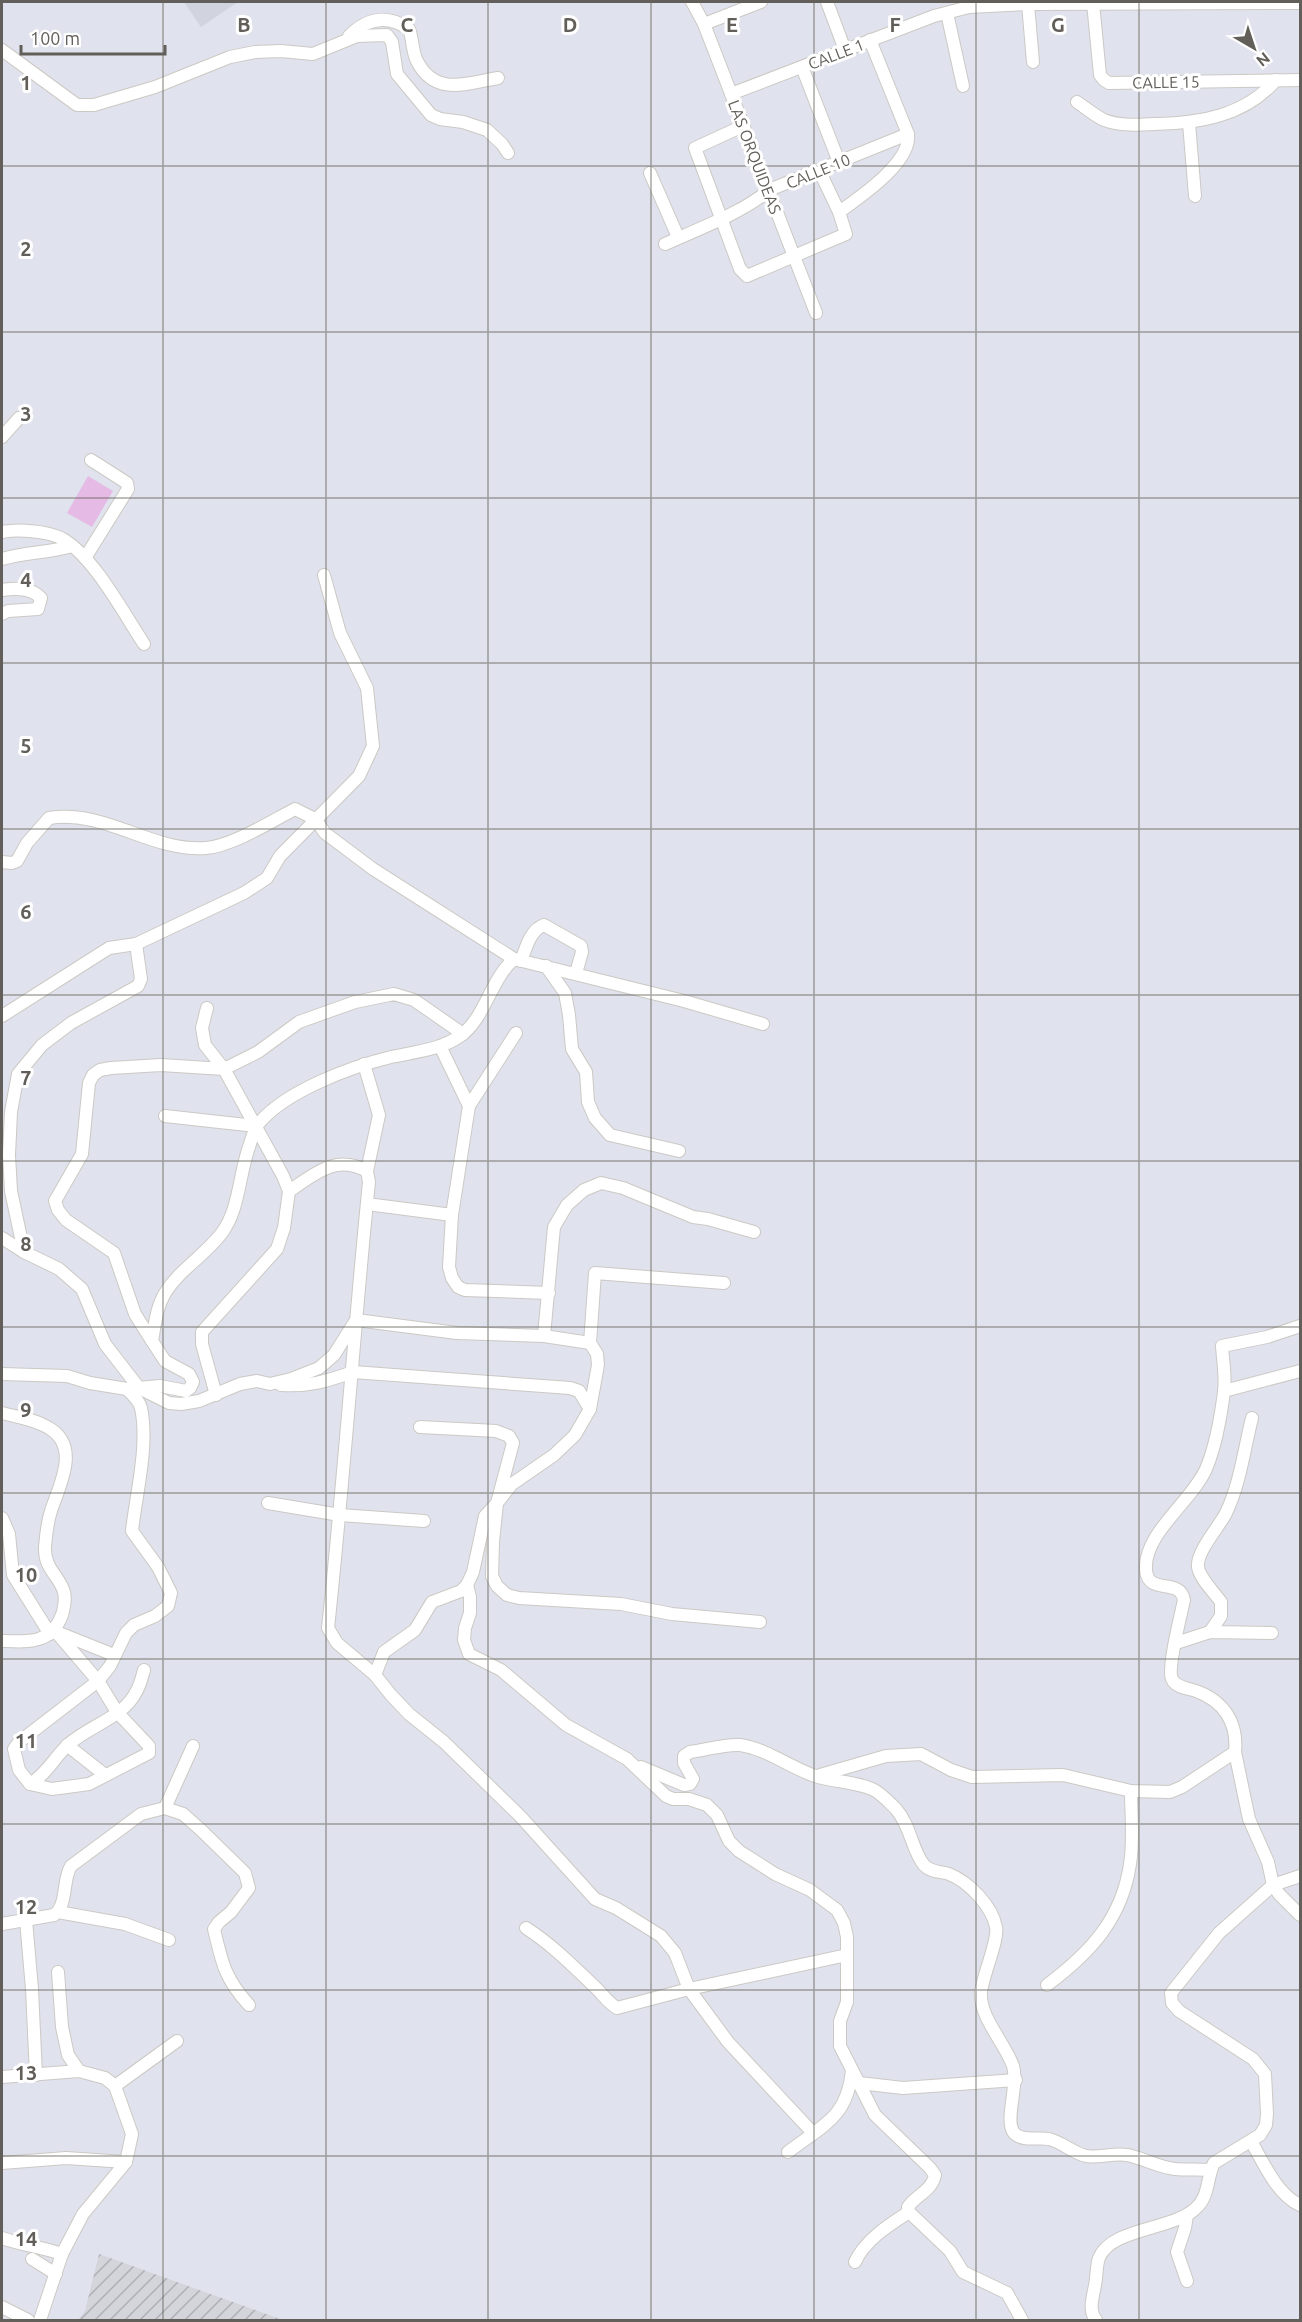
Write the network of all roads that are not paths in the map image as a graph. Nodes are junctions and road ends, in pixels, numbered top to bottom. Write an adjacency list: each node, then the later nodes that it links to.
1 (692, 2): 10 (street, LAS ORQUIDEAS)
2 (761, 2): 10 (street)
3 (826, 2): 14 (street)
4 (1057, 2): 6 (street, CALLE 1); 8 (street, CALLE 1)
5 (1131, 2): 6 (street, CALLE 1); 7 (street, CALLE 1)
6 (1093, 3): 18 (street, CALLE 15)
7 (1300, 3)
8 (1028, 4): 9 (street, CALLE 1); 15 (street)
9 (947, 12): 11 (street, CALLE 1); 20 (street)
10 (704, 24): 21 (street, LAS ORQUIDEAS)
11 (870, 40): 14 (street, CALLE 1); 25 (street)
12 (344, 42): 13 (street); 17 (street); 26 (street)
13 (2, 50)
14 (845, 50): 16 (street, CALLE 1)
15 (1033, 62)
16 (802, 67): 21 (street, CALLE 1); 27 (street)
17 (498, 78)
18 (1276, 80): 19 (street, CALLE 15); 23 (street)
19 (1300, 80)
20 (963, 86)
21 (731, 94): 24 (street, LAS ORQUIDEAS)
22 (1077, 102): 23 (street)
23 (1189, 123): 31 (street)
24 (743, 126): 30 (street, LAS ORQUIDEAS); 33 (street)
25 (908, 134): 27 (street, CALLE 10); 32 (street)
26 (508, 153)
27 (839, 162): 28 (street, CALLE 10)
28 (819, 170): 30 (street, CALLE 10); 32 (street)
29 (650, 173): 34 (street)
30 (769, 190): 33 (street, CALLE 10); 36 (street, LAS ORQUIDEAS)
31 (1195, 196)
32 (839, 212): 36 (street)
33 (722, 218): 34 (street, CALLE 10); 36 (street)
34 (678, 237): 35 (street, CALLE 10)
35 (665, 244)
36 (793, 255): 37 (street, LAS ORQUIDEAS)
37 (816, 313)
38 (19, 418): 39 (street)
39 (2, 437)
40 (91, 460): 43 (street)
41 (2, 532): 42 (street)
42 (72, 546): 43 (street); 44 (street)
43 (85, 558): 48 (street)
44 (2, 560)
45 (324, 575): 49 (street)
46 (2, 590): 47 (street)
47 (2, 614)
48 (144, 644)
49 (315, 819): 50 (street); 51 (street); 52 (street)
50 (2, 862)
51 (136, 944): 56 (street); 73 (street)
52 (518, 960): 53 (street); 54 (street); 59 (street)
53 (546, 966): 54 (street); 66 (street)
54 (576, 973): 57 (street)
55 (207, 1008): 62 (street)
56 (2, 1016)
57 (763, 1024)
58 (516, 1033): 63 (street)
59 (463, 1034): 60 (street); 62 (street)
60 (440, 1046): 61 (street); 63 (street)
61 (364, 1064): 65 (street); 67 (street)
62 (225, 1069): 65 (street); 79 (street)
63 (469, 1106): 70 (street)
64 (165, 1116): 65 (street)
65 (256, 1126): 68 (street); 79 (street)
66 (679, 1151)
67 (368, 1171): 68 (street); 69 (street)
68 (289, 1191): 87 (street)
69 (367, 1204): 70 (street); 76 (street)
70 (452, 1215): 75 (street)
71 (754, 1232): 75 (street)
72 (2, 1238): 73 (street)
73 (24, 1252): 85 (street)
74 (724, 1283): 80 (street)
75 (549, 1293): 78 (street)
76 (356, 1320): 78 (street); 82 (street); 84 (street)
77 (1300, 1326): 86 (street)
78 (544, 1336): 80 (street)
79 (152, 1341): 85 (street)
80 (590, 1343): 88 (street)
81 (1300, 1371): 86 (street)
82 (353, 1372): 84 (street); 88 (street); 94 (street)
83 (2, 1374): 85 (street)
84 (270, 1384): 87 (street)
85 (133, 1388): 87 (street); 104 (street)
86 (1224, 1391): 103 (street)
87 (216, 1395)
88 (590, 1409): 93 (street)
89 (2, 1413): 100 (street)
90 (1252, 1418): 99 (street)
91 (420, 1427): 93 (street)
92 (268, 1503): 94 (street)
93 (497, 1503): 97 (street); 98 (street)
94 (340, 1515): 96 (street); 106 (street)
95 (2, 1518): 100 (street)
96 (424, 1521)
97 (467, 1585): 106 (street); 112 (street)
98 (760, 1622)
99 (1210, 1632): 101 (street); 103 (street)
100 (53, 1633): 102 (street); 104 (street); 107 (street)
101 (1272, 1633)
102 (2, 1641)
103 (1176, 1643): 111 (street)
104 (114, 1655): 107 (street)
105 (144, 1670): 108 (street)
106 (375, 1675): 129 (street)
107 (98, 1681): 108 (street); 115 (street)
108 (117, 1712): 109 (street); 113 (street)
109 (67, 1745): 113 (street); 115 (street)
110 (193, 1746): 117 (street)
111 (1235, 1752): 116 (street); 119 (street)
112 (627, 1759): 114 (street); 126 (street)
113 (105, 1775): 115 (street)
114 (816, 1776): 116 (street); 136 (street)
115 (30, 1784)
116 (1131, 1791): 128 (street)
117 (165, 1808): 120 (street); 130 (street)
118 (1300, 1876): 119 (street)
119 (1273, 1885): 121 (street); 140 (street)
120 (58, 1912): 122 (street); 125 (street)
121 (1300, 1915)
122 (26, 1920): 123 (street); 134 (street)
123 (2, 1924)
124 (526, 1928): 129 (street)
125 (169, 1940)
126 (847, 1955): 129 (street); 132 (street)
127 (58, 1972): 133 (street)
128 (1047, 1985)
129 (689, 1989): 139 (street)
130 (249, 2006)
131 (177, 2041): 138 (street)
132 (853, 2069): 137 (street); 139 (street)
133 (79, 2072): 134 (street); 138 (street)
134 (36, 2075): 135 (street)
135 (2, 2078)
136 (1016, 2080): 137 (street); 144 (street)
137 (859, 2083): 146 (street)
138 (115, 2086): 142 (street)
139 (813, 2133): 141 (street)
140 (1251, 2141): 144 (street); 145 (street)
141 (788, 2152)
142 (126, 2162): 143 (street); 149 (street)
143 (2, 2163)
144 (1211, 2170): 147 (street)
145 (1300, 2205)
146 (909, 2212): 151 (street); 157 (street)
147 (1187, 2215): 153 (street); 158 (street)
148 (2, 2238): 149 (street)
149 (62, 2254): 152 (street)
150 (32, 2259): 152 (street)
151 (855, 2262)
152 (56, 2274): 156 (street)
153 (1186, 2281)
154 (2, 2307): 155 (street)
155 (28, 2320)
156 (40, 2320)
157 (1022, 2320)
158 (1096, 2320)

